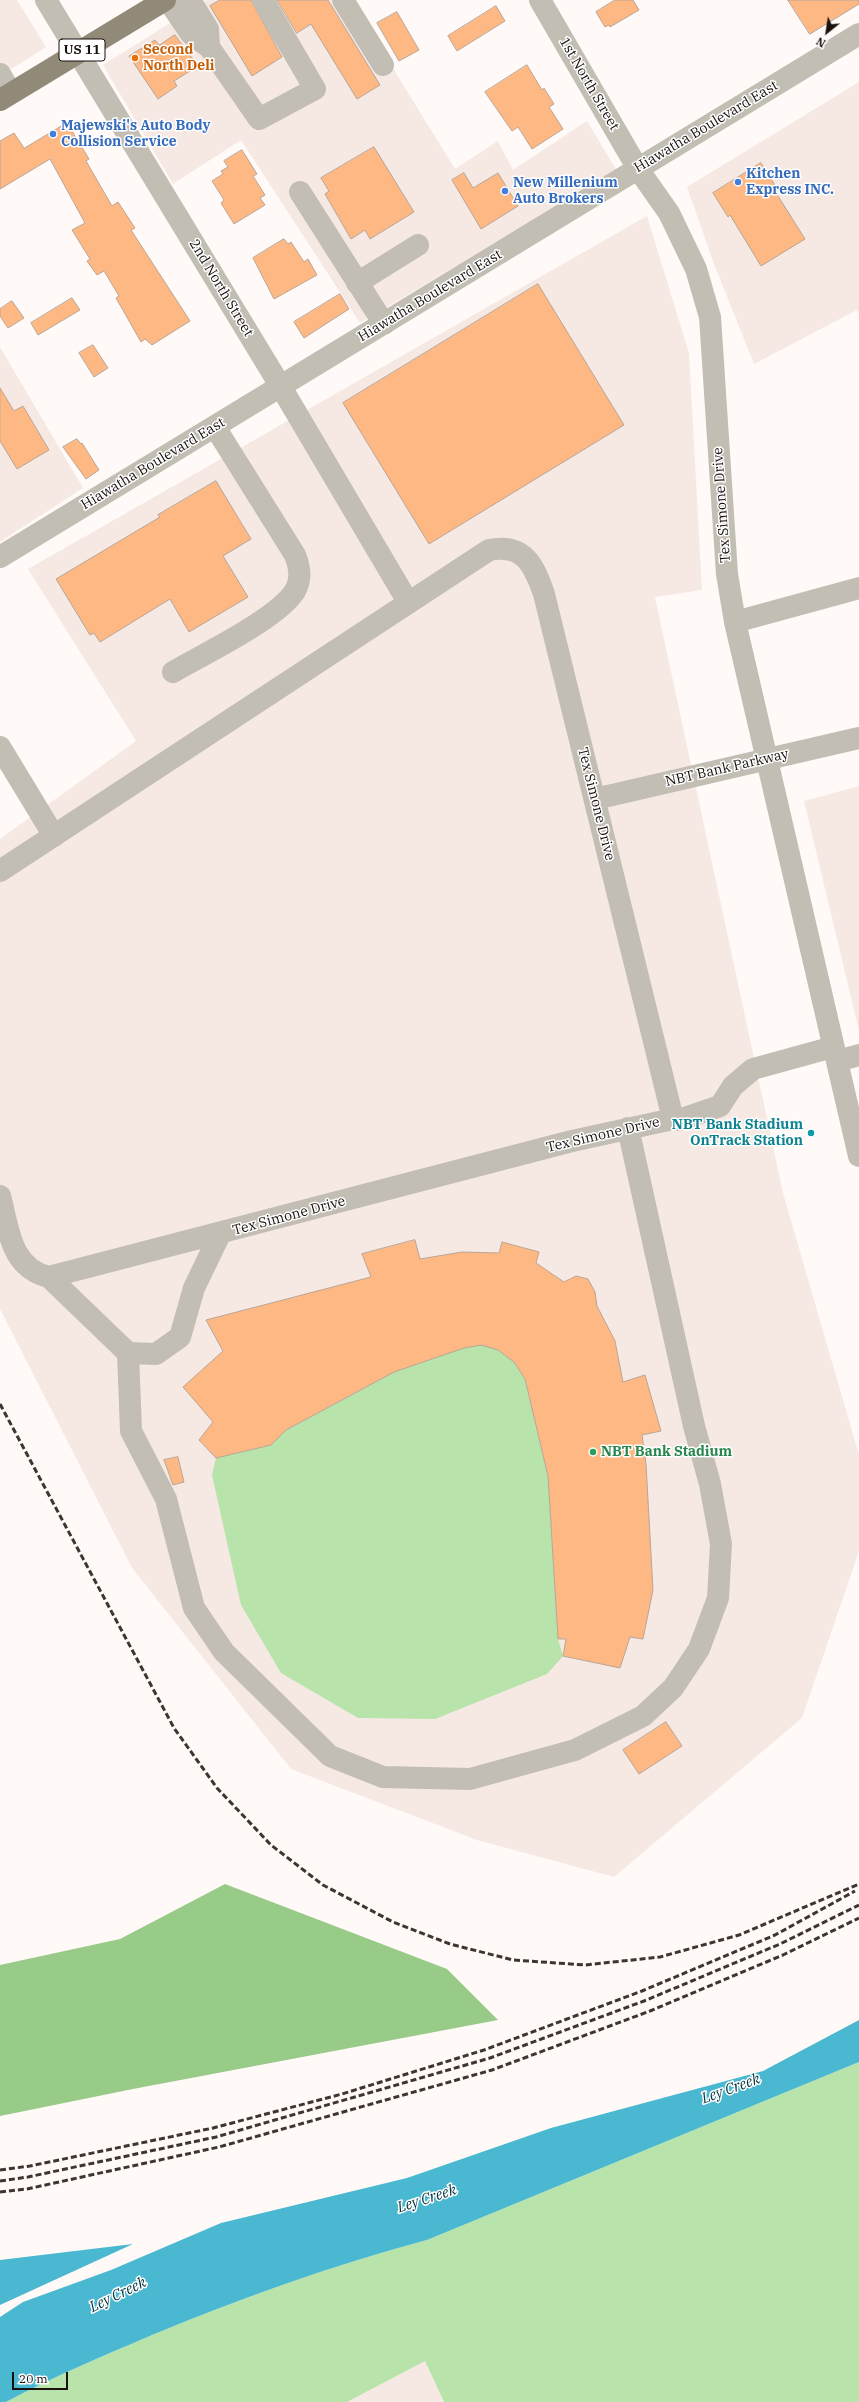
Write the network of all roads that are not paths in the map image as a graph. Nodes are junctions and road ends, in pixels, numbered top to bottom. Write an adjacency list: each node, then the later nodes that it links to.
1 (46, 0): 10 (street, 2nd North Street)
2 (165, 0): 10 (main road, US 11)
3 (168, 0): 9 (street)
4 (190, 0): 9 (street)
5 (263, 0): 9 (street)
6 (343, 0): 11 (street)
7 (540, 0): 14 (street, 1st North Street)
8 (859, 34): 14 (street, Hiawatha Boulevard East)
9 (208, 47)
10 (78, 53): 13 (main road, US 11); 19 (street, 2nd North Street)
11 (383, 65)
12 (0, 74): 13 (street)
13 (6, 97)
14 (638, 169): 18 (street, Hiawatha Boulevard East); 24 (street, Tex Simone Drive)
15 (300, 192): 17 (street)
16 (418, 246): 17 (street)
17 (357, 283): 18 (street)
18 (384, 324): 19 (street, Hiawatha Boulevard East)
19 (281, 387): 20 (street, Hiawatha Boulevard East); 23 (street, 2nd North Street)
20 (215, 427): 21 (street, Hiawatha Boulevard East); 25 (street)
21 (0, 557)
22 (859, 588): 24 (street)
23 (408, 602): 29 (street, Tex Simone Drive); 30 (street, Tex Simone Drive)
24 (735, 622): 28 (street, Tex Simone Drive)
25 (173, 672)
26 (859, 738): 28 (street, NBT Bank Parkway)
27 (0, 747): 30 (street)
28 (766, 758): 29 (street, NBT Bank Parkway); 32 (street, Tex Simone Drive)
29 (595, 799): 35 (street, Tex Simone Drive)
30 (54, 836): 31 (street)
31 (0, 871)
32 (835, 1054): 33 (street); 34 (street, Tex Simone Drive); 35 (street)
33 (859, 1055)
34 (853, 1102): 37 (street, Tex Simone Drive)
35 (673, 1119): 36 (street, Tex Simone Drive)
36 (628, 1128): 39 (street, Tex Simone Drive); 41 (street)
37 (859, 1156)
38 (0, 1196): 40 (street)
39 (220, 1234): 40 (street, Tex Simone Drive); 41 (street)
40 (49, 1277): 41 (street)
41 (128, 1353)

